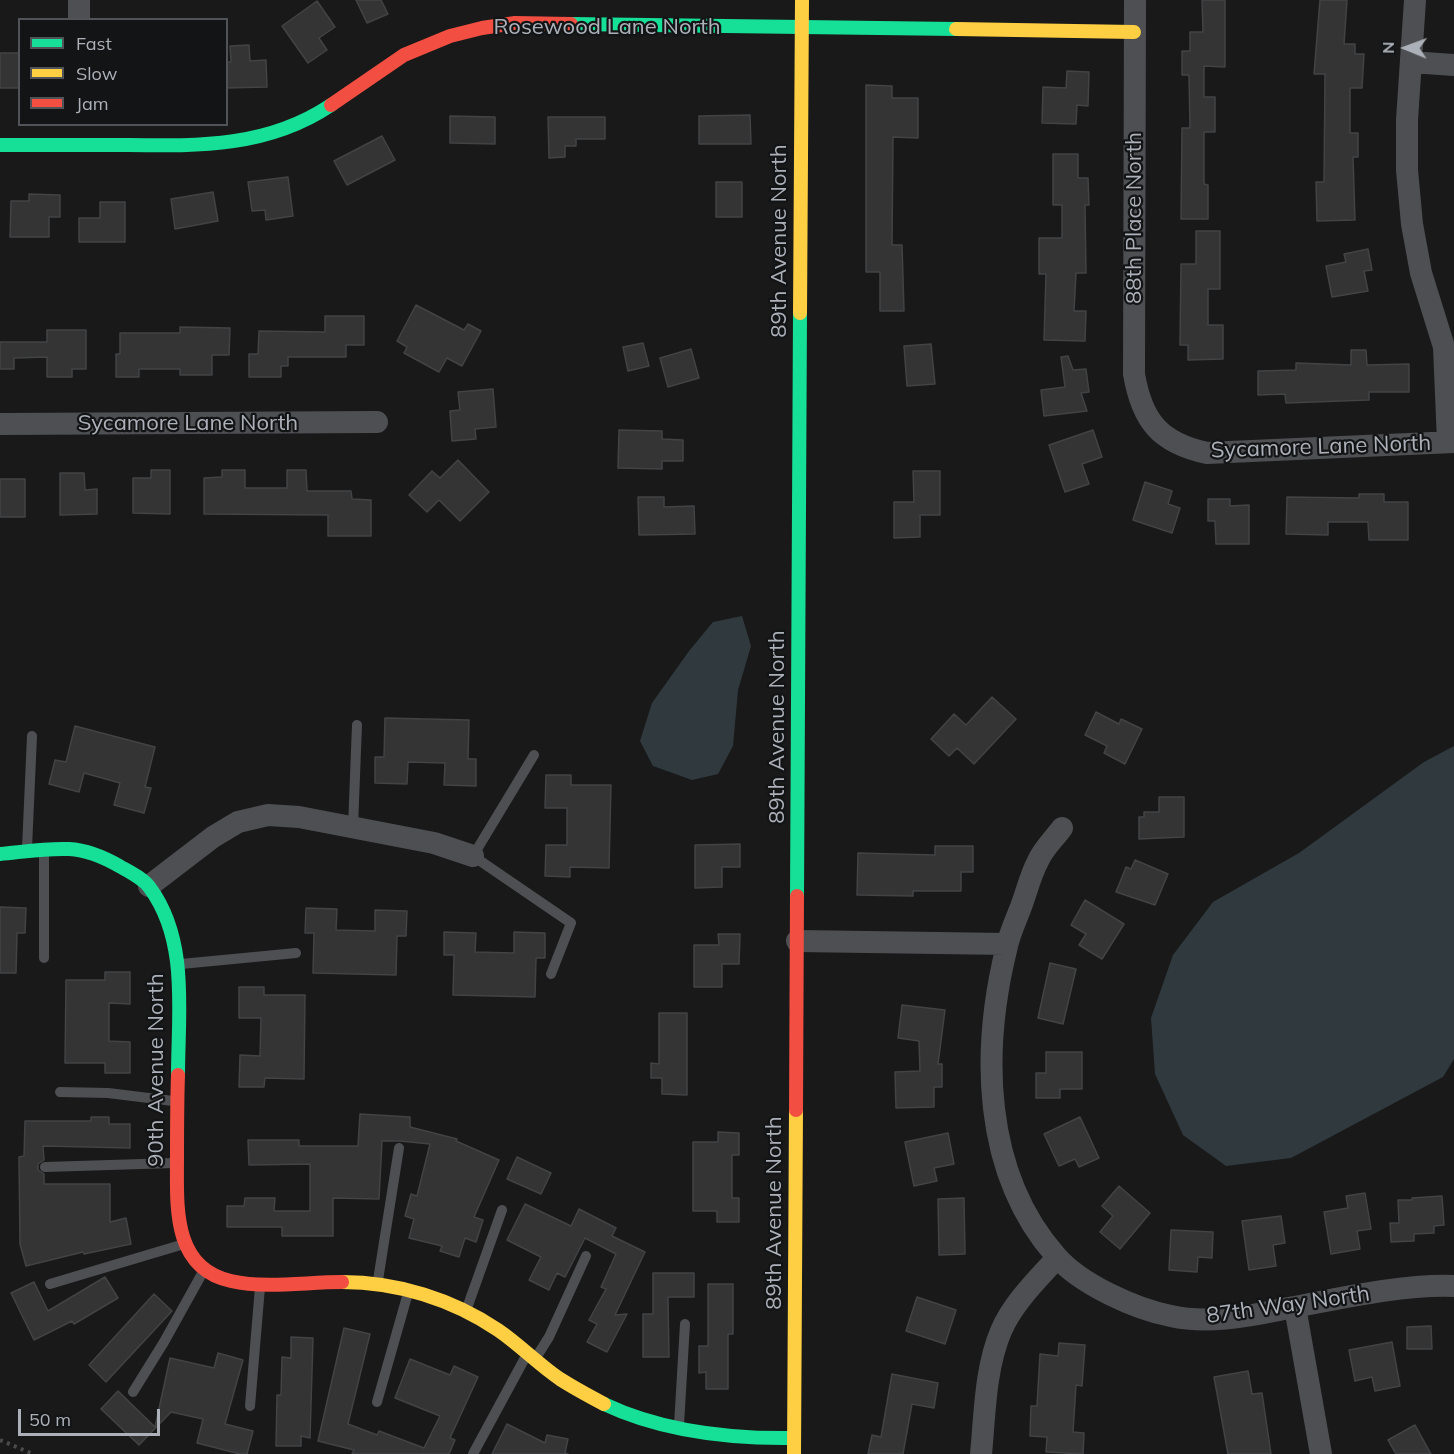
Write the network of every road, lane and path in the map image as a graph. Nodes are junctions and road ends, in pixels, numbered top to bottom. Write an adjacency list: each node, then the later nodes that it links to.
1 (79, 0): 5 (street)
2 (802, 0): 6 (street, 89th Avenue North)
3 (1135, 0): 7 (street, 88th Place North)
4 (1415, 0): 8 (street)
5 (79, 18)
6 (802, 27): 7 (street, Rosewood Lane North); 10 (street, Rosewood Lane North); 26 (street, 89th Avenue North)
7 (1134, 32): 14 (street, 88th Place North)
8 (1411, 62): 9 (street); 15 (street)
9 (1454, 65)
10 (79, 135): 11 (street, Rosewood Lane North)
11 (0, 145)
12 (377, 422): 13 (street, Sycamore Lane North)
13 (0, 424)
14 (1158, 429): 15 (street, Sycamore Lane North)
15 (1451, 442)
16 (357, 725): 19 (lane)
17 (32, 736): 22 (lane)
18 (534, 754): 24 (lane)
19 (354, 827): 24 (street); 25 (street)
20 (1062, 828): 27 (street, 87th Way North)
21 (44, 849): 22 (street); 25 (street); 29 (lane)
22 (27, 851): 23 (street)
23 (0, 854)
24 (473, 856): 31 (lane)
25 (149, 886): 30 (street, 90th Avenue North)
26 (796, 941): 27 (street); 55 (street, 89th Avenue North)
27 (1007, 944): 40 (street, 87th Way North)
28 (296, 952): 30 (lane)
29 (44, 958)
30 (178, 965): 33 (street, 90th Avenue North)
31 (551, 974)
32 (60, 1092): 33 (lane)
33 (177, 1101): 35 (street, 90th Avenue North)
34 (399, 1148): 42 (lane)
35 (177, 1163): 36 (lane); 38 (street, 90th Avenue North)
36 (45, 1167)
37 (502, 1210): 48 (lane)
38 (184, 1244): 41 (street, 90th Avenue North); 43 (lane)
39 (586, 1256): 50 (lane)
40 (1057, 1258): 47 (street, 87th Way North); 60 (street)
41 (204, 1269): 44 (street); 51 (lane)
42 (377, 1283): 44 (street); 46 (street)
43 (50, 1284)
44 (260, 1284): 53 (lane)
45 (1454, 1286): 47 (street, 87th Way North)
46 (408, 1290): 48 (street); 52 (lane)
47 (1295, 1307): 61 (street)
48 (465, 1311): 50 (street)
49 (685, 1324): 54 (lane)
50 (531, 1356): 54 (street); 58 (lane)
51 (133, 1392)
52 (376, 1402)
53 (250, 1406)
54 (678, 1428): 55 (street)
55 (794, 1438): 59 (street, 89th Avenue North)
56 (0, 1440): 57 (path)
57 (33, 1454)
58 (473, 1454)
59 (794, 1454)
60 (981, 1454)
61 (1321, 1454)

